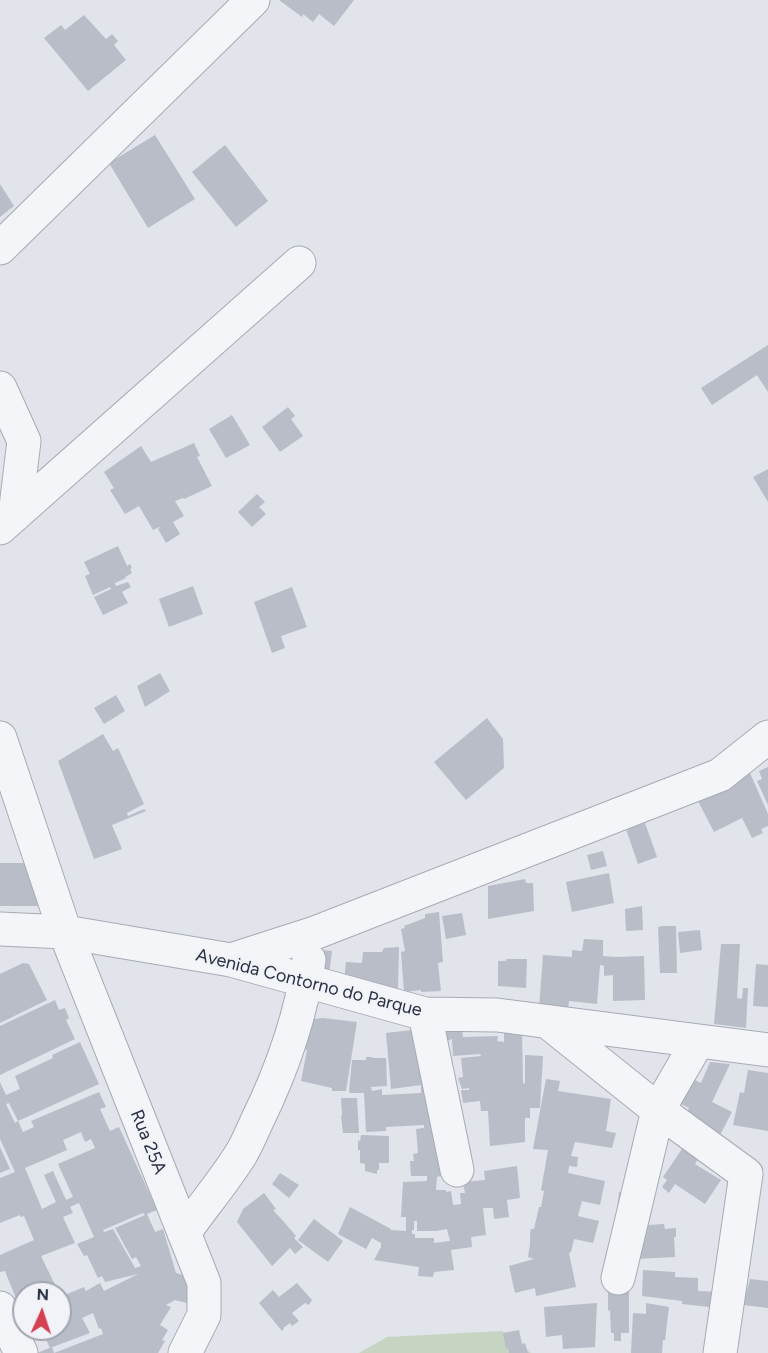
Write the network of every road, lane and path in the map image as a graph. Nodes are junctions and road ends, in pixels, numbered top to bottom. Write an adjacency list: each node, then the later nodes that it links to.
1 (253, 0): 2 (street)
2 (0, 248)
3 (299, 263): 5 (street)
4 (0, 388): 5 (street)
5 (7, 522)
6 (768, 737): 10 (street)
7 (0, 738): 9 (street)
8 (0, 929): 9 (street, Avenida Contorno do Parque)
9 (65, 932): 11 (street, Avenida Contorno do Parque); 19 (street, Rua 25A)
10 (312, 934): 11 (street); 12 (street)
11 (231, 960): 12 (street, Avenida Contorno do Parque)
12 (306, 981): 13 (street, Avenida Contorno do Parque); 19 (street)
13 (424, 1014): 14 (street, Avenida Contorno do Parque); 18 (street)
14 (548, 1022): 15 (street, Avenida Contorno do Parque); 17 (street)
15 (698, 1041): 16 (street, Avenida Contorno do Parque); 17 (street)
16 (768, 1050)
17 (658, 1110): 20 (street); 24 (street)
18 (457, 1170)
19 (184, 1233): 23 (street, Rua 25A)
20 (618, 1278)
21 (0, 1308): 22 (street)
22 (21, 1353)
23 (185, 1353)
24 (720, 1353)

